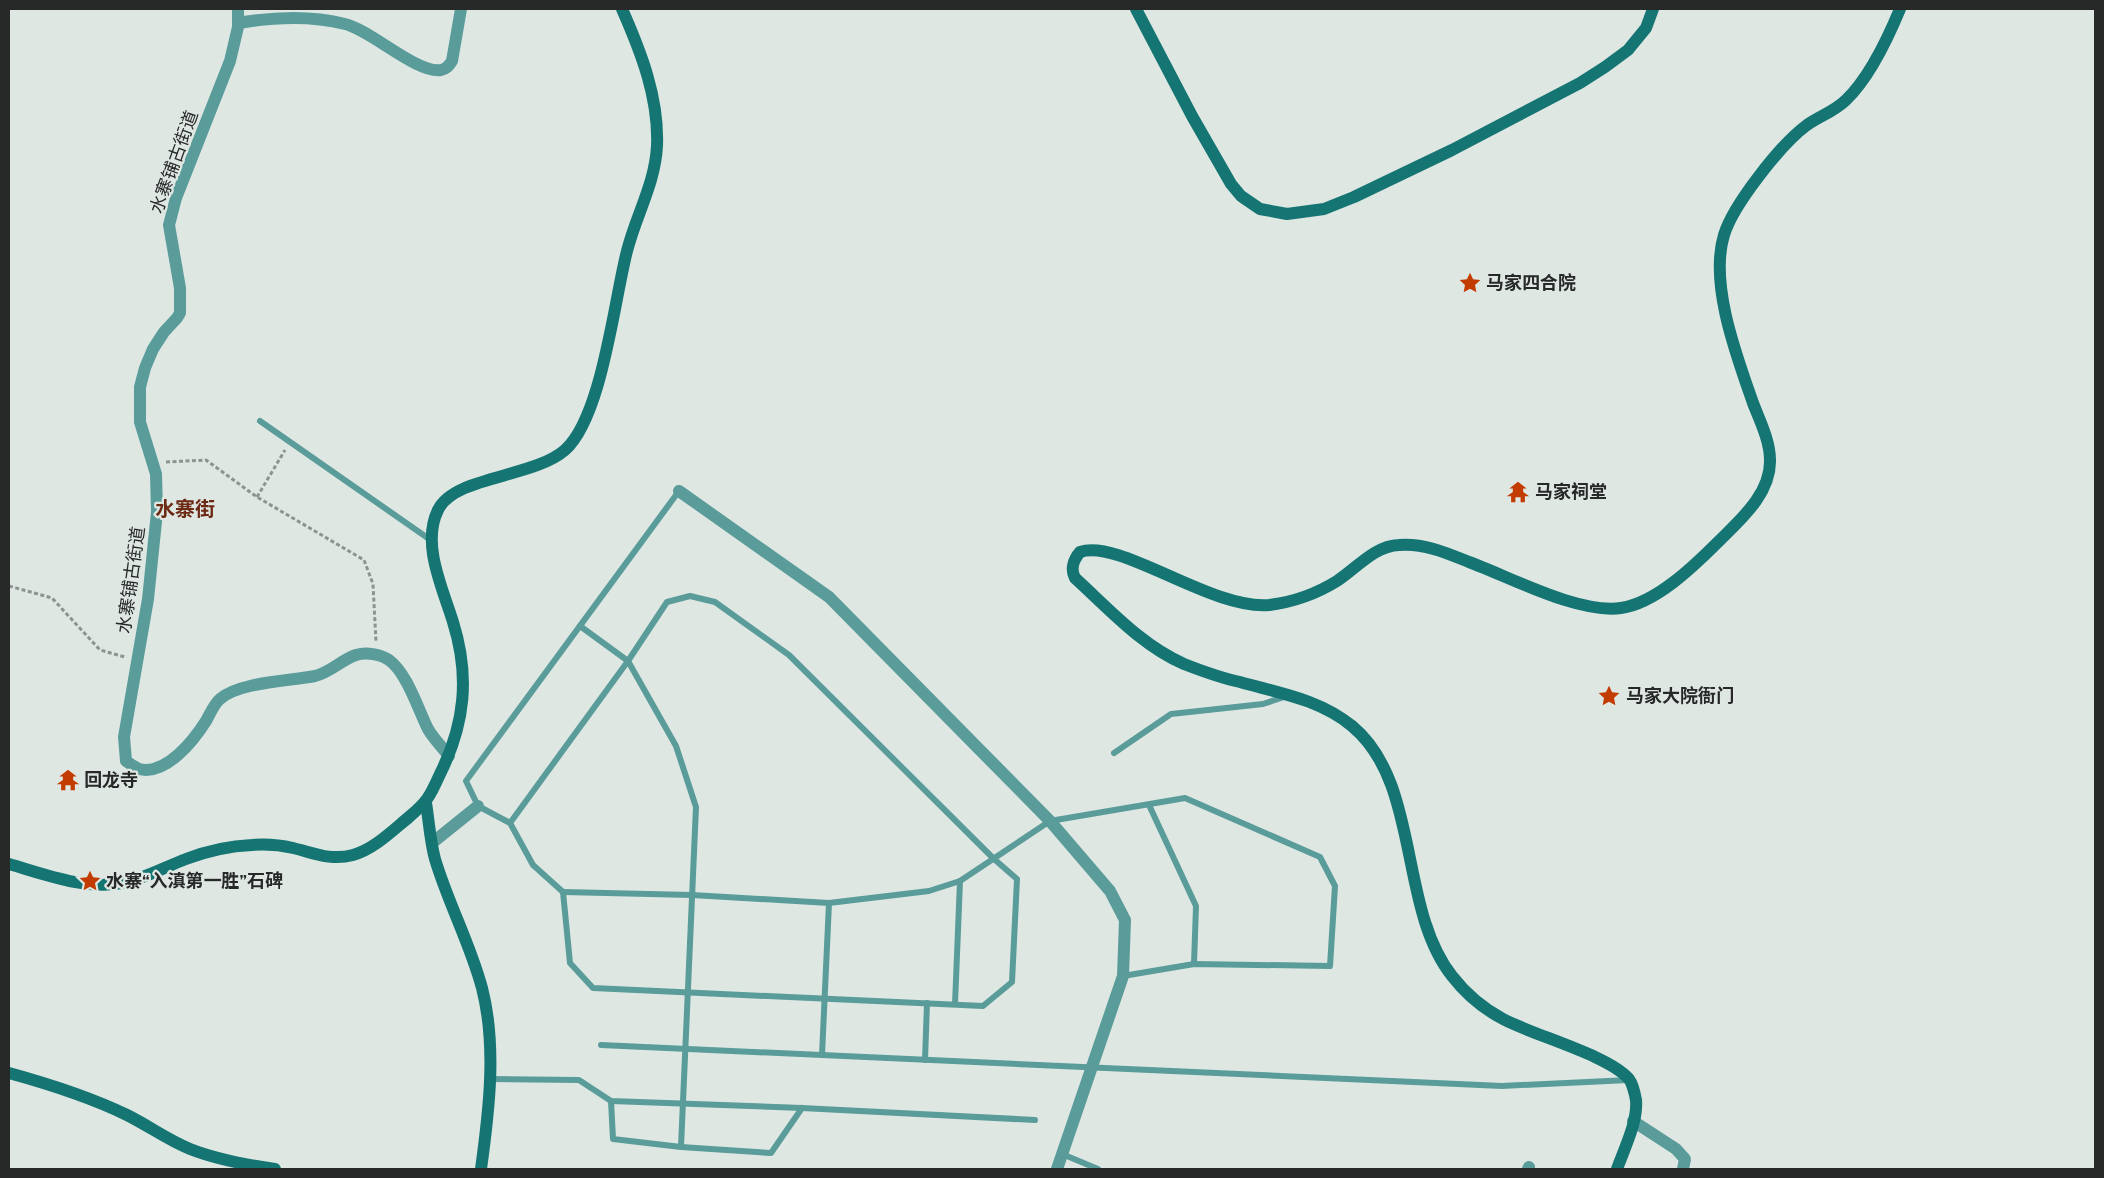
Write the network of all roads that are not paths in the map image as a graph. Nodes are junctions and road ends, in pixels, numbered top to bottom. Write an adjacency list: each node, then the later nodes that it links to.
1 (238, 9): 7 (street, 水寨铺古街道)
2 (461, 9): 7 (street)
3 (622, 9): 10 (main road)
4 (1136, 9): 5 (main road)
5 (1653, 9)
6 (1900, 9): 13 (main road)
7 (238, 23): 15 (street, 水寨铺古街道)
8 (260, 422): 10 (lane)
9 (678, 491): 11 (lane); 19 (street)
10 (433, 542): 15 (main road)
11 (580, 626): 12 (lane); 18 (lane)
12 (628, 661): 20 (lane); 22 (lane); 26 (lane)
13 (1290, 694): 14 (lane); 41 (main road)
14 (1114, 753)
15 (449, 756): 16 (main road)
16 (426, 803): 21 (main road); 23 (main road)
17 (1149, 804): 19 (lane); 28 (lane); 28 (lane)
18 (478, 806): 20 (lane); 21 (street)
19 (1050, 821): 22 (lane); 29 (street)
20 (510, 823): 25 (lane)
21 (432, 844): 40 (main road)
22 (994, 859): 24 (lane); 33 (lane)
23 (9, 864)
24 (960, 881): 27 (lane); 33 (lane)
25 (563, 892): 26 (lane); 30 (lane)
26 (692, 895): 27 (lane); 30 (lane)
27 (829, 903): 31 (lane)
28 (1194, 964): 29 (lane)
29 (1123, 976): 38 (street)
30 (688, 993): 31 (lane); 35 (lane)
31 (825, 998): 32 (lane); 36 (lane)
32 (927, 1003): 33 (lane); 37 (lane)
33 (956, 1004)
34 (601, 1045): 35 (lane)
35 (685, 1049): 36 (lane); 43 (lane)
36 (822, 1055): 37 (lane)
37 (925, 1060): 38 (lane)
38 (1092, 1067): 41 (lane); 48 (street)
39 (9, 1073): 49 (main road)
40 (489, 1079): 42 (lane); 50 (main road)
41 (1630, 1080): 46 (main road)
42 (610, 1101): 43 (lane); 47 (lane)
43 (683, 1103): 44 (lane); 47 (lane)
44 (802, 1108): 45 (lane); 47 (lane)
45 (1035, 1120)
46 (1633, 1121): 53 (main road); 54 (street)
47 (681, 1147)
48 (1062, 1154): 51 (street); 52 (lane)
49 (276, 1169)
50 (481, 1169)
51 (1057, 1169)
52 (1098, 1169)
53 (1617, 1169)
54 (1683, 1169)

